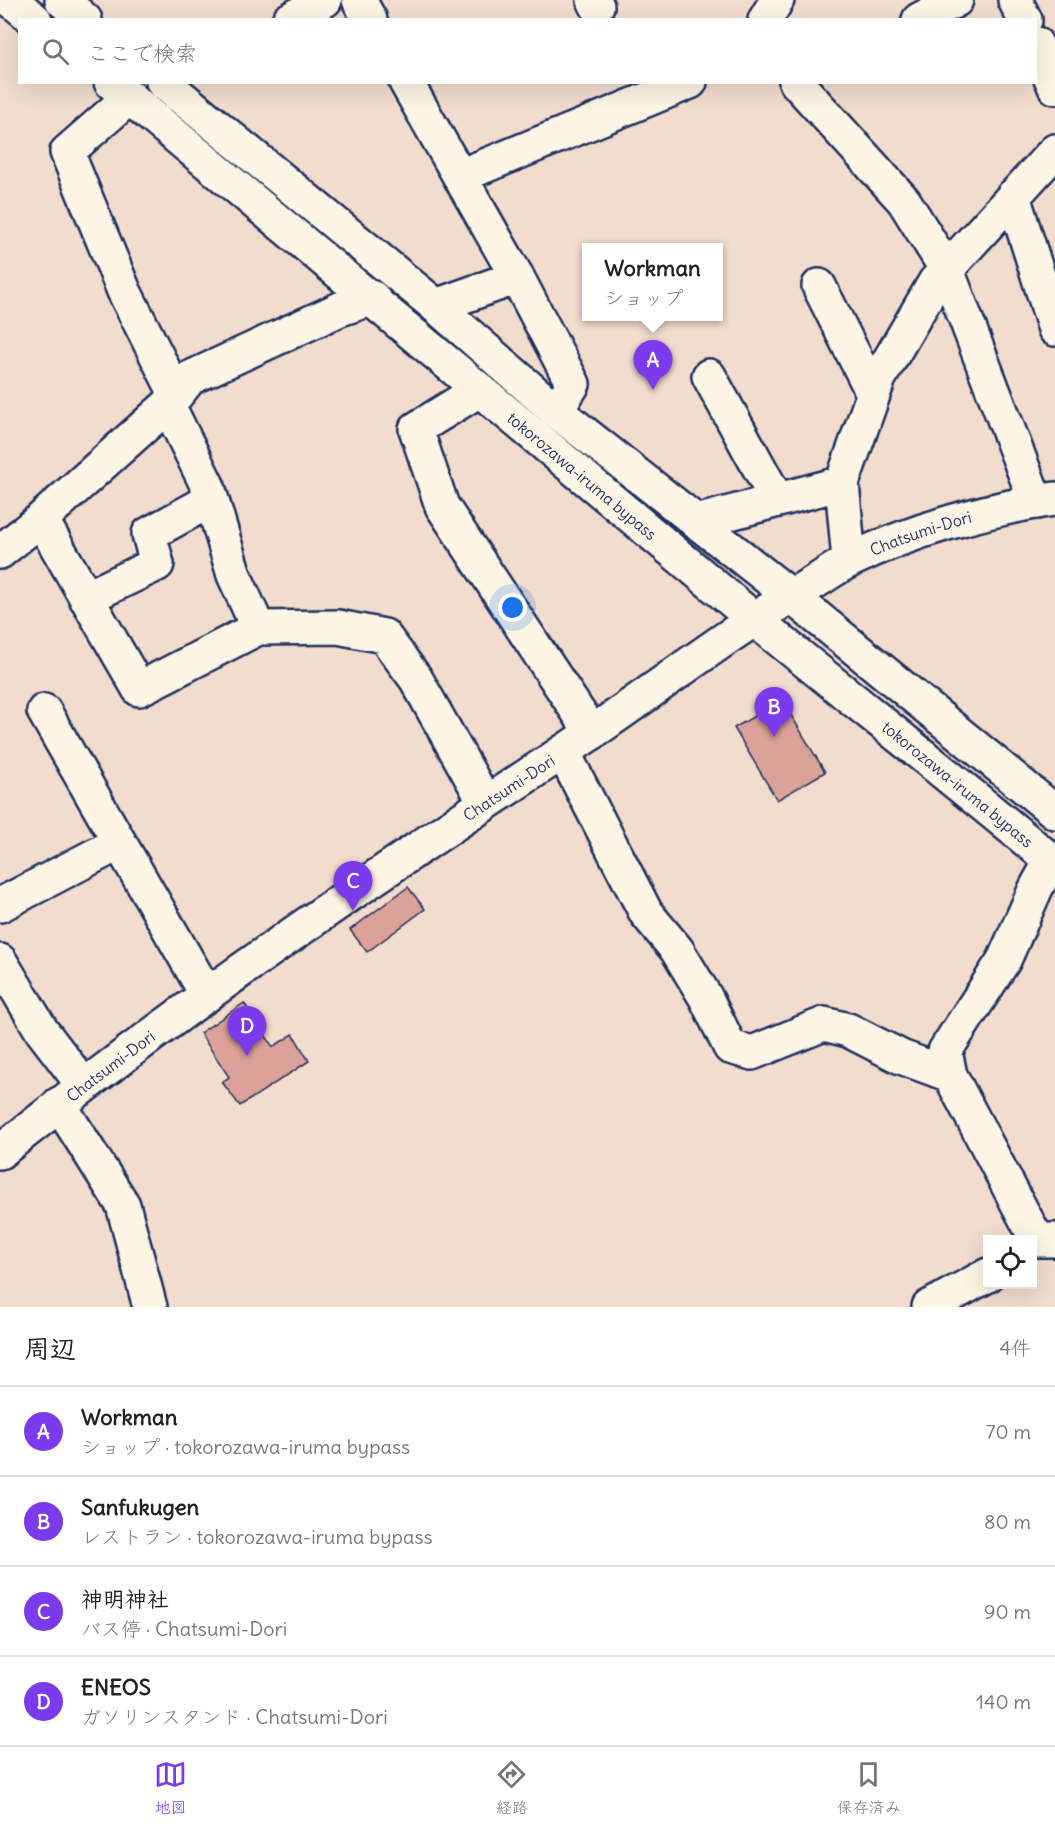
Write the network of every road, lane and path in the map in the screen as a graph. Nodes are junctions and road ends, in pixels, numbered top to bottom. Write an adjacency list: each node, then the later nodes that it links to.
1 (11, 0): 8 (main road)
2 (62, 0): 9 (main road)
3 (325, 0): 10 (main road)
4 (359, 0): 11 (main road)
5 (777, 0): 12 (main road)
6 (956, 0): 13 (main road)
7 (1015, 0): 14 (main road)
8 (33, 18)
9 (83, 18)
10 (293, 18)
11 (369, 18)
12 (766, 18)
13 (922, 18)
14 (1023, 18)
15 (1037, 48): 20 (main road)
16 (168, 84): 29 (main road, tokorozawa-iruma bypass)
17 (407, 84): 23 (main road)
18 (685, 84): 23 (main road)
19 (798, 84): 25 (main road)
20 (1055, 87)
21 (121, 90): 28 (main road, tokorozawa-iruma bypass); 34 (main road)
22 (1055, 151): 24 (main road)
23 (459, 176): 26 (main road)
24 (1013, 196): 25 (main road); 30 (main road)
25 (947, 270): 33 (main road); 39 (main road)
26 (517, 277): 29 (main road); 35 (main road)
27 (819, 286): 33 (main road)
28 (373, 298): 32 (main road, tokorozawa-iruma bypass); 34 (main road)
29 (436, 306): 35 (main road, tokorozawa-iruma bypass)
30 (1055, 329)
31 (709, 376): 38 (main road)
32 (479, 390): 46 (main road, tokorozawa-iruma bypass); 49 (main road)
33 (873, 393): 36 (main road)
34 (172, 399): 37 (main road); 40 (main road)
35 (556, 411): 41 (main road, tokorozawa-iruma bypass)
36 (842, 483): 38 (main road); 43 (main road)
37 (211, 500): 45 (main road); 47 (main road)
38 (777, 500): 41 (main road)
39 (1045, 500): 43 (main road, Chatsumi-Dori)
40 (41, 519): 42 (main road); 45 (main road)
41 (696, 522): 44 (main road, tokorozawa-iruma bypass)
42 (0, 552)
43 (849, 560): 44 (main road, Chatsumi-Dori)
44 (791, 596): 46 (main road, Chatsumi-Dori); 52 (main road, tokorozawa-iruma bypass)
45 (86, 598): 47 (main road)
46 (754, 619): 49 (main road, Chatsumi-Dori); 54 (main road, tokorozawa-iruma bypass)
47 (258, 628): 51 (main road)
48 (44, 711): 53 (main road)
49 (592, 733): 50 (main road, Chatsumi-Dori)
50 (563, 752): 51 (main road, Chatsumi-Dori); 58 (main road)
51 (485, 802): 57 (main road, Chatsumi-Dori)
52 (1055, 812)
53 (119, 843): 55 (main road); 57 (main road)
54 (1053, 862): 58 (main road)
55 (0, 905)
56 (0, 961): 59 (main road)
57 (207, 995): 59 (main road, Chatsumi-Dori)
58 (950, 1074): 61 (main road)
59 (71, 1095): 60 (main road, Chatsumi-Dori); 63 (main road)
60 (0, 1152)
61 (1034, 1235)
62 (983, 1277): 64 (main road)
63 (150, 1307)
64 (929, 1307)

